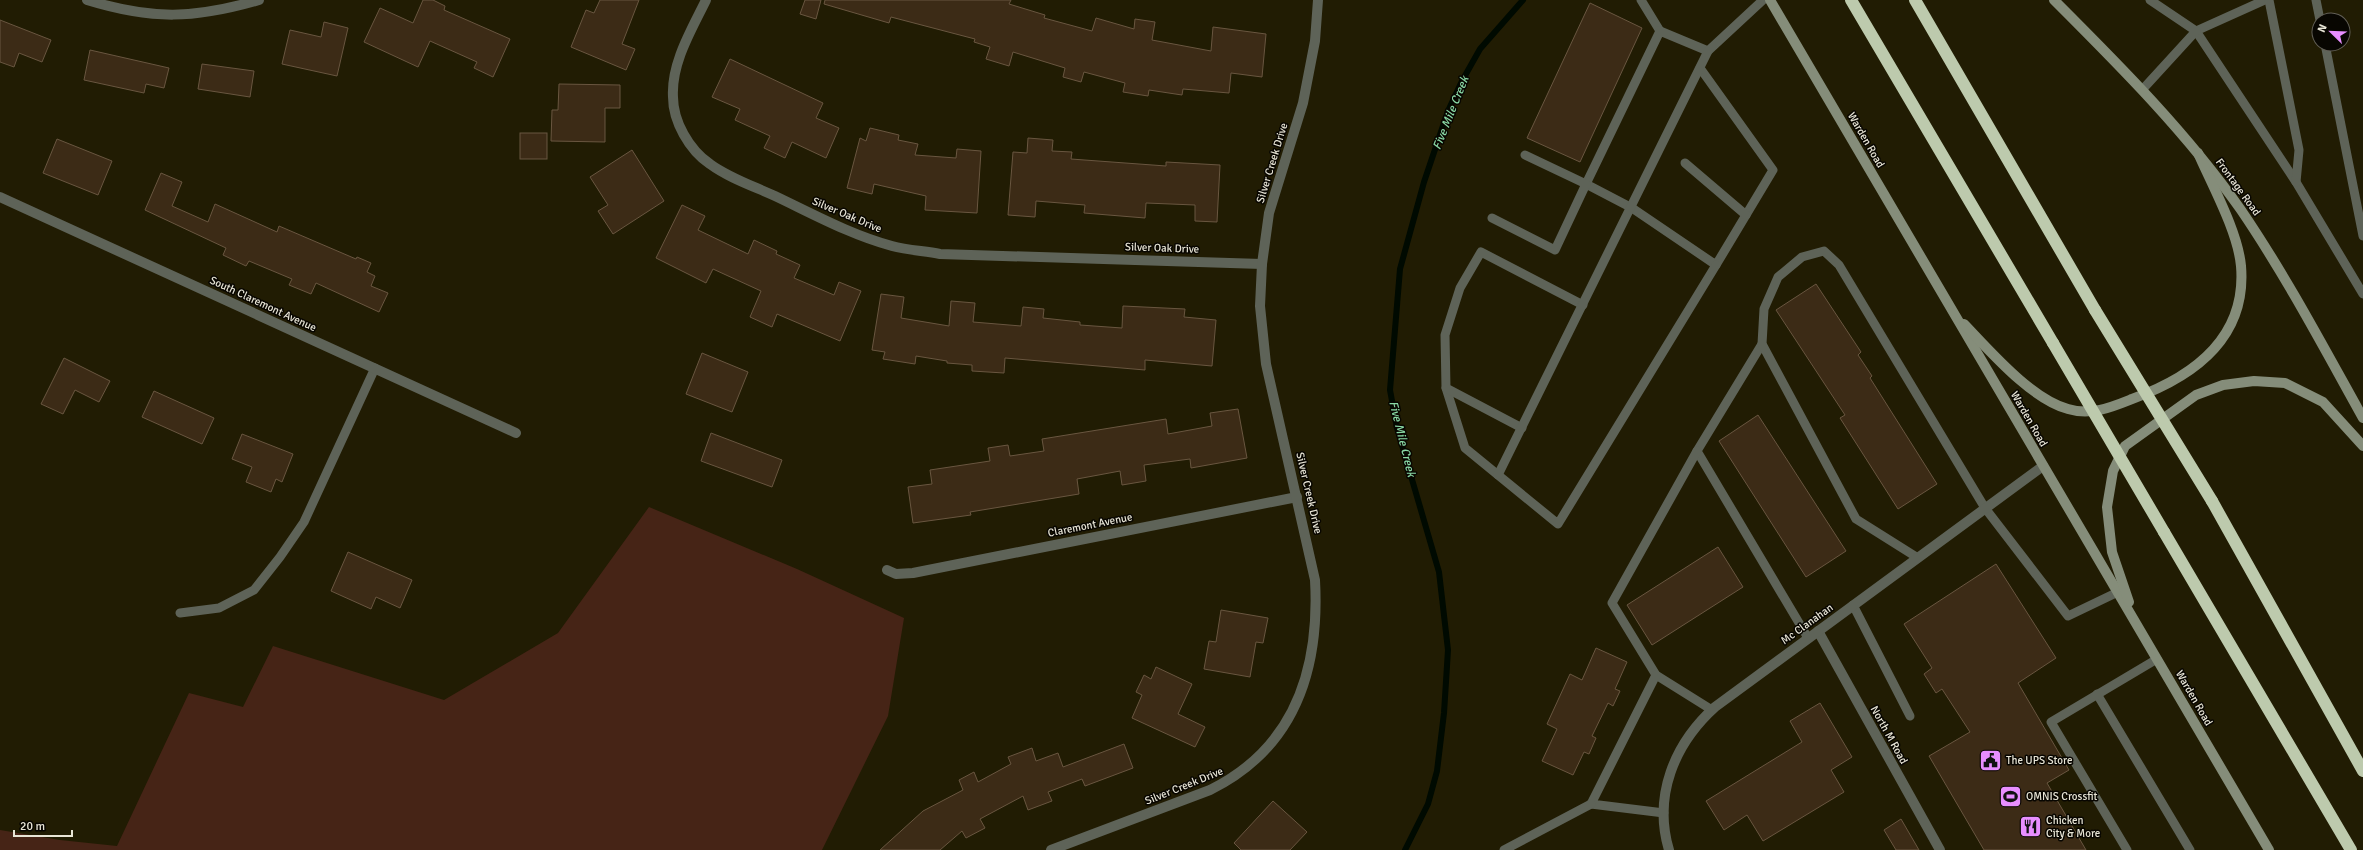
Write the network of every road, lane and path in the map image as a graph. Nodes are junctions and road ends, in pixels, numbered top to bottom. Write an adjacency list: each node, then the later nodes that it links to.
1 (87, 0): 2 (street)
2 (259, 0)
3 (706, 0): 32 (street, Silver Oak Drive)
4 (1318, 0): 32 (street, Silver Creek Drive)
5 (1641, 0): 16 (lane)
6 (1763, 0): 18 (lane)
7 (1770, 0): 36 (main road, Warden Road)
8 (1851, 0): 72 (highway, bridge)
9 (1914, 0): 62 (highway, bridge)
10 (2054, 0): 21 (main road, Frontage Road)
11 (2150, 0): 17 (lane)
12 (2265, 0): 17 (lane)
13 (2269, 0): 25 (lane)
14 (2316, 0): 15 (lane)
15 (2318, 12)
16 (1660, 31): 18 (lane); 26 (lane)
17 (2196, 31): 21 (lane); 25 (lane)
18 (1708, 51): 20 (lane)
19 (2327, 52): 31 (lane)
20 (1700, 68): 28 (lane); 29 (lane)
21 (2142, 90): 22 (main road, Frontage Road)
22 (2198, 153): 36 (main road); 40 (main road, Frontage Road)
23 (1525, 155): 26 (lane)
24 (1685, 163): 29 (lane)
25 (2296, 182): 34 (lane)
26 (1586, 184): 28 (lane); 30 (lane)
27 (0, 197): 38 (street, South Claremont Avenue)
28 (1632, 208): 33 (lane); 35 (lane)
29 (1746, 215): 33 (lane)
30 (1492, 218)
31 (2363, 236)
32 (1262, 264): 47 (street, Silver Creek Drive)
33 (1716, 265): 46 (lane)
34 (2363, 290)
35 (1583, 305): 39 (lane); 41 (lane)
36 (1952, 311): 45 (main road, Warden Road)
37 (1762, 344): 44 (lane); 48 (lane); 49 (lane)
38 (375, 368): 42 (street, South Claremont Avenue); 53 (lane)
39 (1446, 388): 41 (lane); 46 (lane)
40 (2363, 418)
41 (1522, 428): 46 (lane)
42 (516, 433)
43 (2363, 446): 54 (main road)
44 (1697, 451): 56 (lane); 58 (lane)
45 (2043, 466): 48 (street, Mc Clanahan); 51 (main road, Warden Road)
46 (1498, 475)
47 (1297, 497): 50 (street, Claremont Avenue); 65 (street, Silver Creek Drive)
48 (1985, 508): 49 (street, Mc Clanahan); 51 (lane)
49 (1918, 558): 52 (street, Mc Clanahan)
50 (887, 570)
51 (2118, 592): 54 (main road, Warden Road)
52 (1853, 605): 55 (street, Mc Clanahan); 61 (lane)
53 (180, 613)
54 (2135, 620): 57 (main road, Warden Road)
55 (1818, 631): 56 (street, Mc Clanahan); 68 (street, North M Road)
56 (1808, 638): 60 (street, Mc Clanahan)
57 (2157, 658): 59 (lane); 71 (main road, Warden Road)
58 (1656, 675): 60 (lane); 63 (lane)
59 (2097, 694): 69 (lane); 70 (lane)
60 (1712, 710): 64 (street, Mc Clanahan)
61 (1910, 716)
62 (2363, 771)
63 (1592, 804): 64 (lane); 66 (lane)
64 (1664, 813): 67 (street, Mc Clanahan)
65 (1051, 850)
66 (1504, 850)
67 (1669, 850)
68 (1940, 850)
69 (2127, 850)
70 (2190, 850)
71 (2269, 850)
72 (2351, 850)

